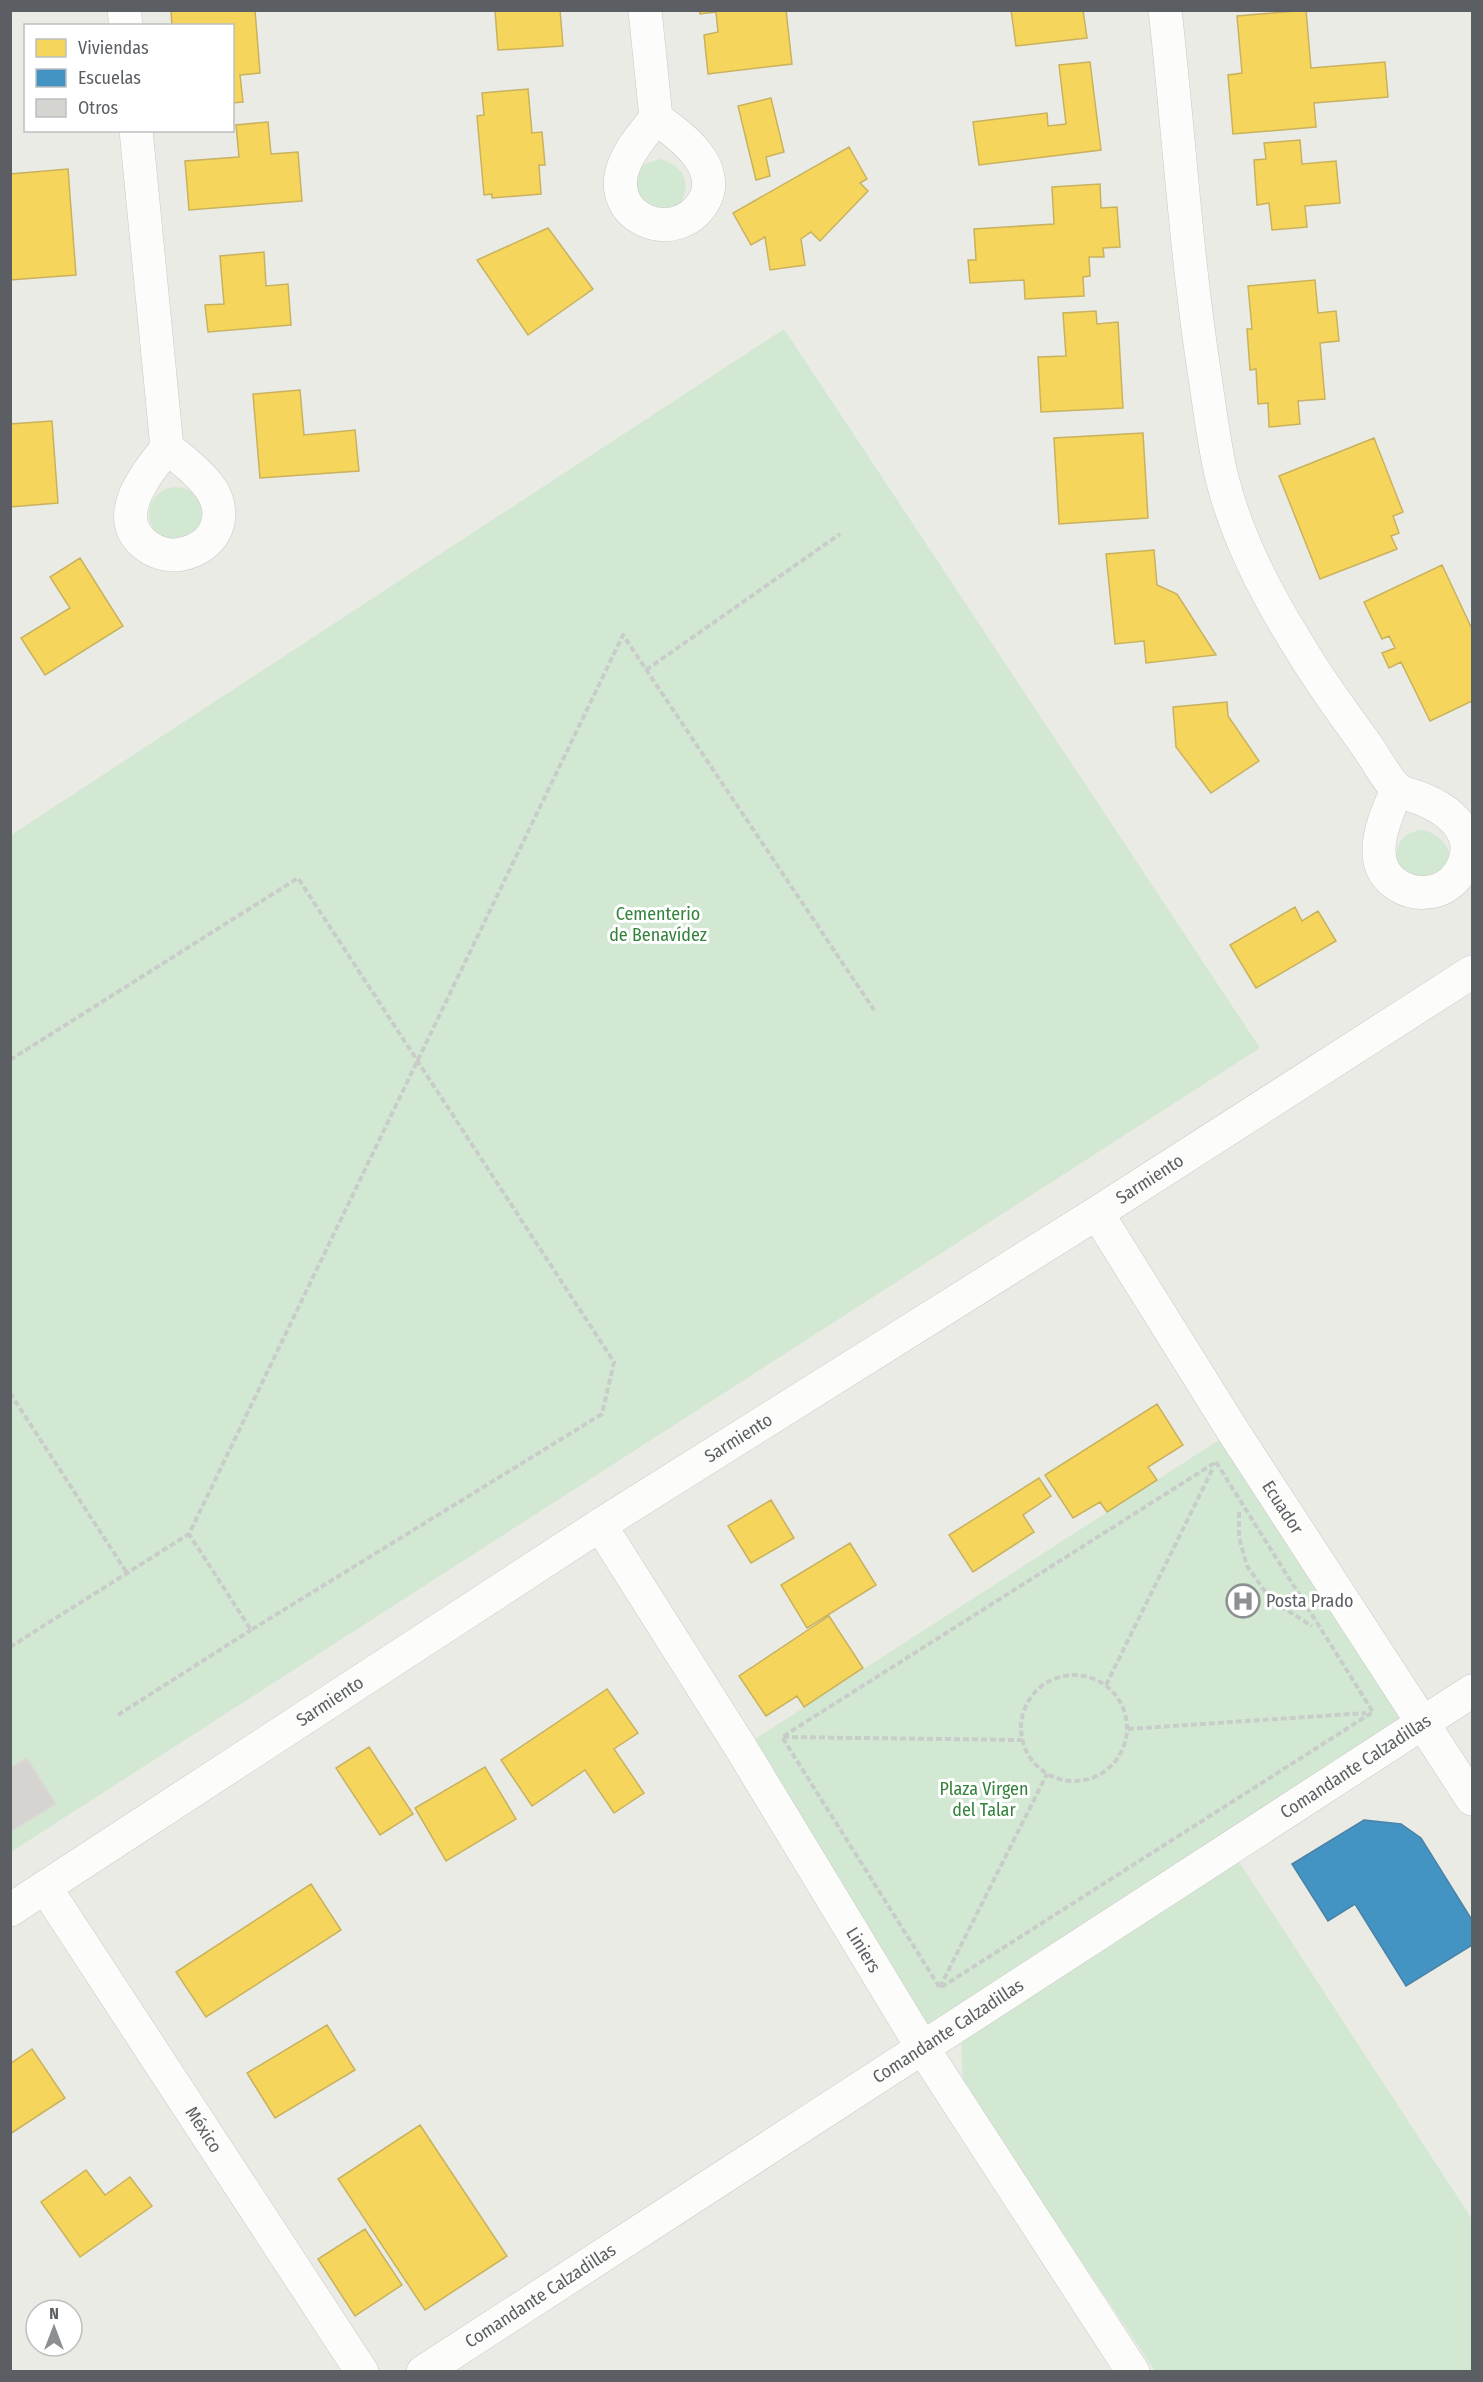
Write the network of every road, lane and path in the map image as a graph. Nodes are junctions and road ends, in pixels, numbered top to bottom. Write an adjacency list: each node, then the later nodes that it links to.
1 (645, 10): 3 (street)
2 (1165, 10): 8 (street)
3 (656, 118)
4 (136, 132): 5 (street)
5 (167, 448)
6 (840, 534): 7 (path)
7 (646, 670): 10 (path); 12 (path)
8 (1397, 790)
9 (1473, 972): 13 (street, Sarmiento)
10 (874, 1010)
11 (10, 1060): 12 (path)
12 (417, 1061): 18 (path); 20 (path)
13 (1097, 1213): 17 (street, Sarmiento); 27 (street, Ecuador)
14 (10, 1393): 19 (path)
15 (1216, 1462): 16 (path); 23 (path); 29 (path)
16 (1239, 1499): 21 (path); 21 (path)
17 (600, 1525): 33 (street, Sarmiento); 36 (street, Liniers)
18 (189, 1534): 19 (path); 20 (path)
19 (128, 1573): 22 (path)
20 (251, 1630): 26 (path)
21 (1322, 1631): 25 (path)
22 (10, 1647)
23 (1106, 1684): 28 (path); 30 (path)
24 (1473, 1691): 27 (street, Comandante Calzadillas)
25 (1373, 1712): 28 (path); 35 (path)
26 (118, 1715)
27 (1422, 1723): 32 (street, Ecuador); 36 (street, Comandante Calzadillas)
28 (1128, 1729): 31 (path)
29 (782, 1737): 30 (path); 35 (path)
30 (1022, 1740): 31 (path)
31 (1047, 1774): 35 (path)
32 (1473, 1799)
33 (45, 1887): 34 (street, Sarmiento); 37 (street, México)
34 (10, 1910)
35 (940, 1988)
36 (922, 2047): 38 (street, Comandante Calzadillas); 39 (street, Liniers)
37 (362, 2372)
38 (423, 2372)
39 (1133, 2372)

